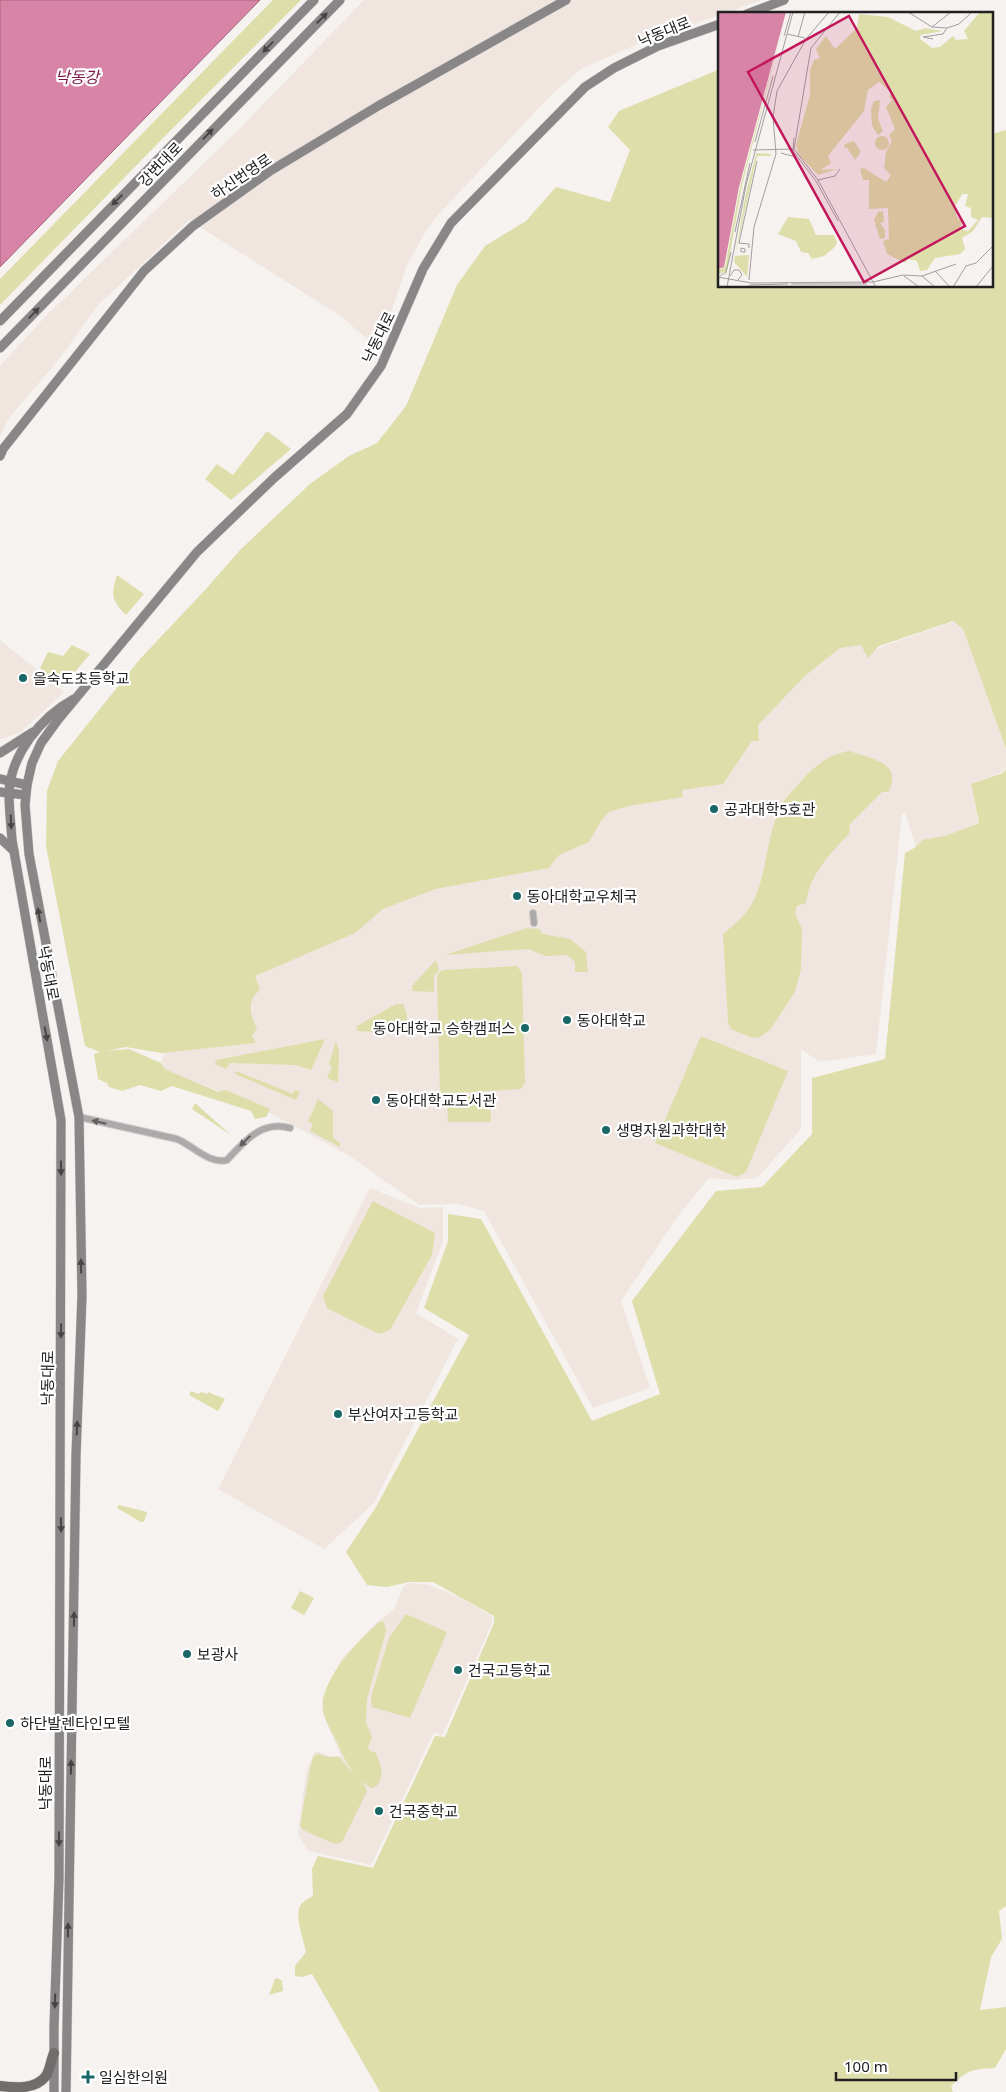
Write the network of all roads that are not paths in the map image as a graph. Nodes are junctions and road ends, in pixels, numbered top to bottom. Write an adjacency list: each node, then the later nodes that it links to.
1 (314, 0): 7 (street, 강변대로, one-way to 7)
2 (340, 0): 8 (street, 강변대로, one-way to 2)
3 (566, 0): 9 (street, 하신번영로)
4 (784, 0): 5 (street)
5 (752, 12)
6 (718, 25): 10 (street, 낙동대로)
7 (0, 321)
8 (0, 348)
9 (0, 456)
10 (79, 697): 11 (street, 낙동대로); 15 (street, 낙동대로)
11 (39, 727): 12 (street); 14 (street, 낙동대로)
12 (0, 753)
13 (0, 779): 14 (street)
14 (11, 782): 15 (street); 16 (street, 낙동대로)
15 (26, 785): 17 (street, 낙동대로)
16 (5, 793): 17 (street); 19 (street, 낙동대로, one-way to 19)
17 (25, 796): 22 (street, 낙동대로, one-way to 17)
18 (0, 838): 19 (street)
19 (14, 851): 23 (street, 낙동대로, one-way to 23)
20 (532, 912): 21 (street)
21 (534, 923)
22 (79, 1117): 23 (street); 24 (street, one-way to 22); 26 (street, 낙동대로, one-way to 22)
23 (61, 1120): 25 (street, 낙동대로, one-way to 25)
24 (290, 1128)
25 (60, 1476): 26 (street); 27 (street, 낙동대로, one-way to 27)
26 (76, 1477): 31 (street, 낙동대로, one-way to 26)
27 (54, 2053): 28 (main road); 30 (street, 낙동대로)
28 (0, 2087): 29 (main road)
29 (5, 2092)
30 (54, 2092)
31 (66, 2092)

